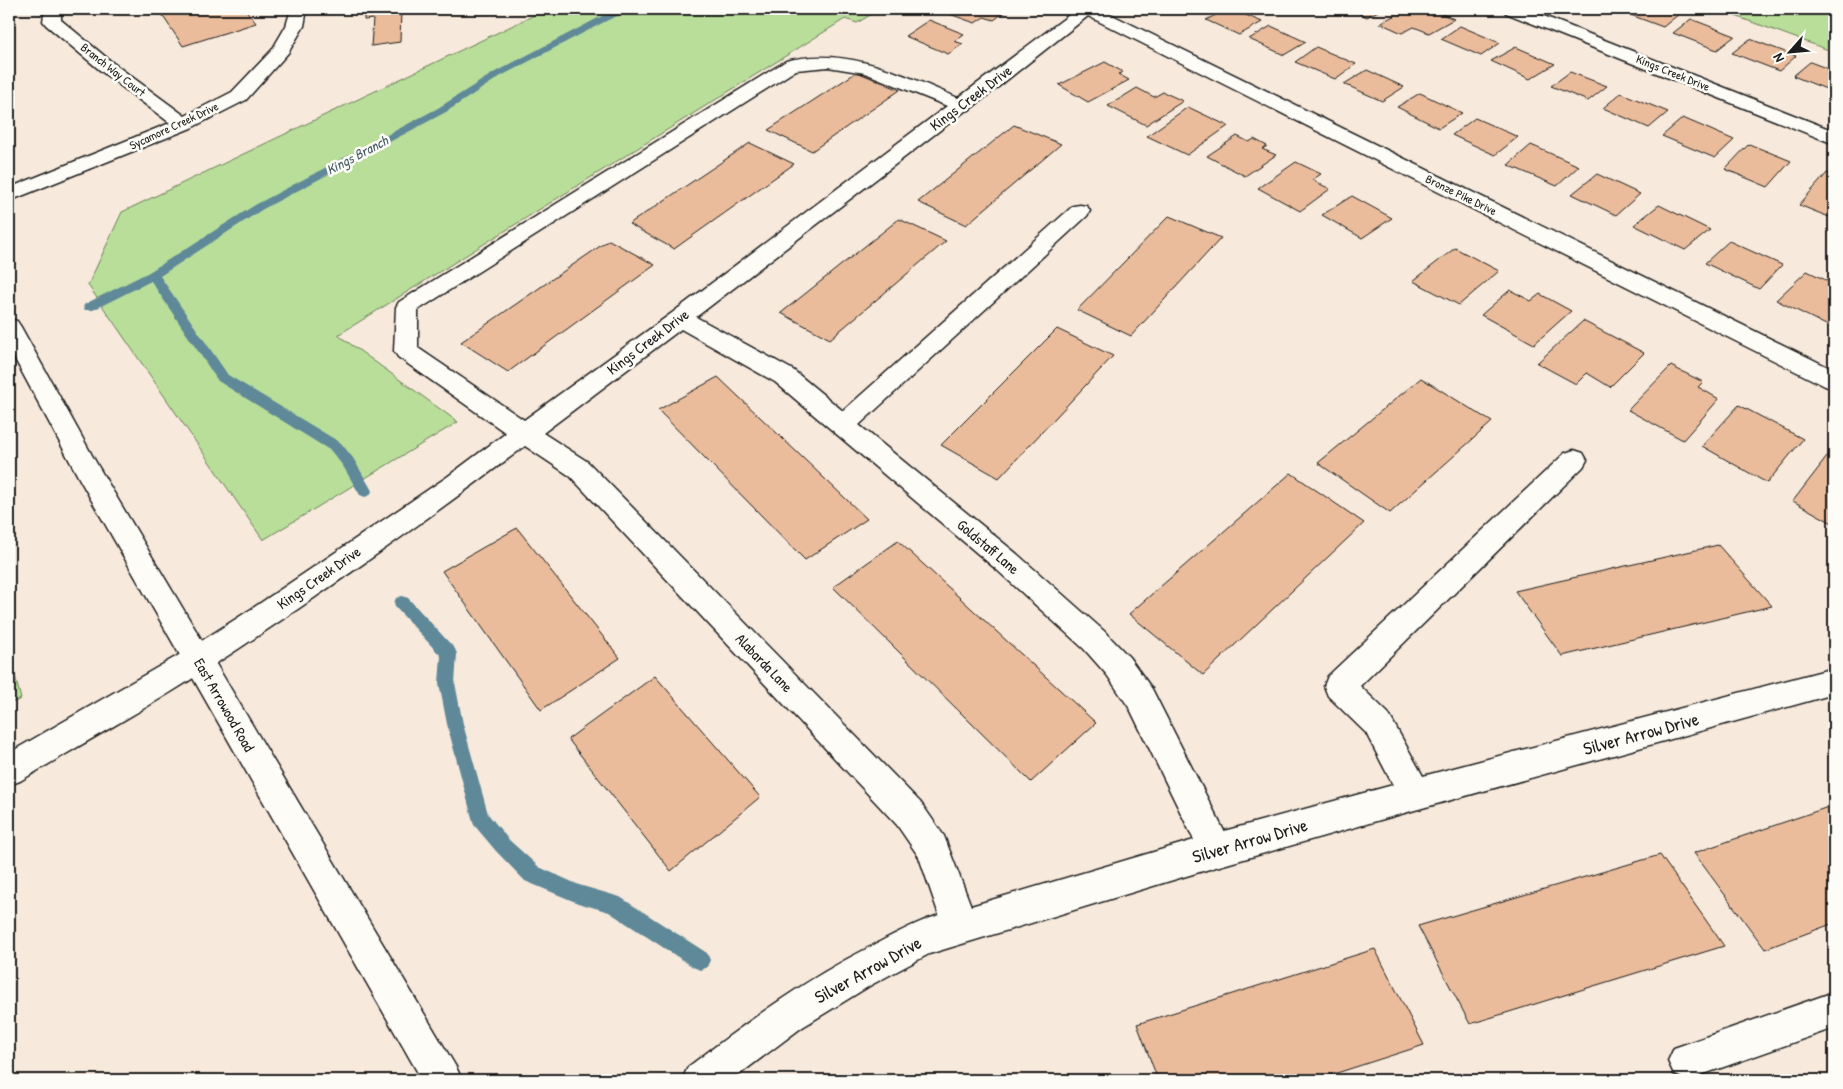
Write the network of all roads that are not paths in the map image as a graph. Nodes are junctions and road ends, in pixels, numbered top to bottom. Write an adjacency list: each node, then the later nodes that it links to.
1 (53, 9): 6 (street, Branch Way Court)
2 (299, 9): 6 (street, Sycamore Creek Drive)
3 (1087, 9): 5 (street, Kings Creek Drive); 12 (street, Bronze Pike Drive)
4 (1512, 9): 7 (street, Kings Creek Drive)
5 (962, 106): 10 (street, Kings Creek Drive); 14 (street, Alabarda Lane)
6 (184, 124): 8 (street, Sycamore Creek Drive)
7 (1834, 138)
8 (9, 195)
9 (1080, 212): 13 (street)
10 (680, 318): 13 (street, Goldstaff Lane); 14 (street, Kings Creek Drive)
11 (9, 327): 16 (street, East Arrowood Road)
12 (1834, 380)
13 (843, 425): 20 (street, Goldstaff Lane)
14 (524, 433): 16 (street, Kings Creek Drive); 21 (street, Alabarda Lane)
15 (1574, 460): 19 (street)
16 (197, 660): 18 (street, Kings Creek Drive); 24 (street, East Arrowood Road)
17 (1834, 681): 19 (street, Silver Arrow Drive)
18 (9, 770)
19 (1415, 794): 20 (street, Silver Arrow Drive)
20 (1216, 850): 21 (street, Silver Arrow Drive)
21 (961, 927): 25 (street, Silver Arrow Drive)
22 (1834, 1010): 23 (street)
23 (1687, 1061)
24 (444, 1080)
25 (701, 1080)

